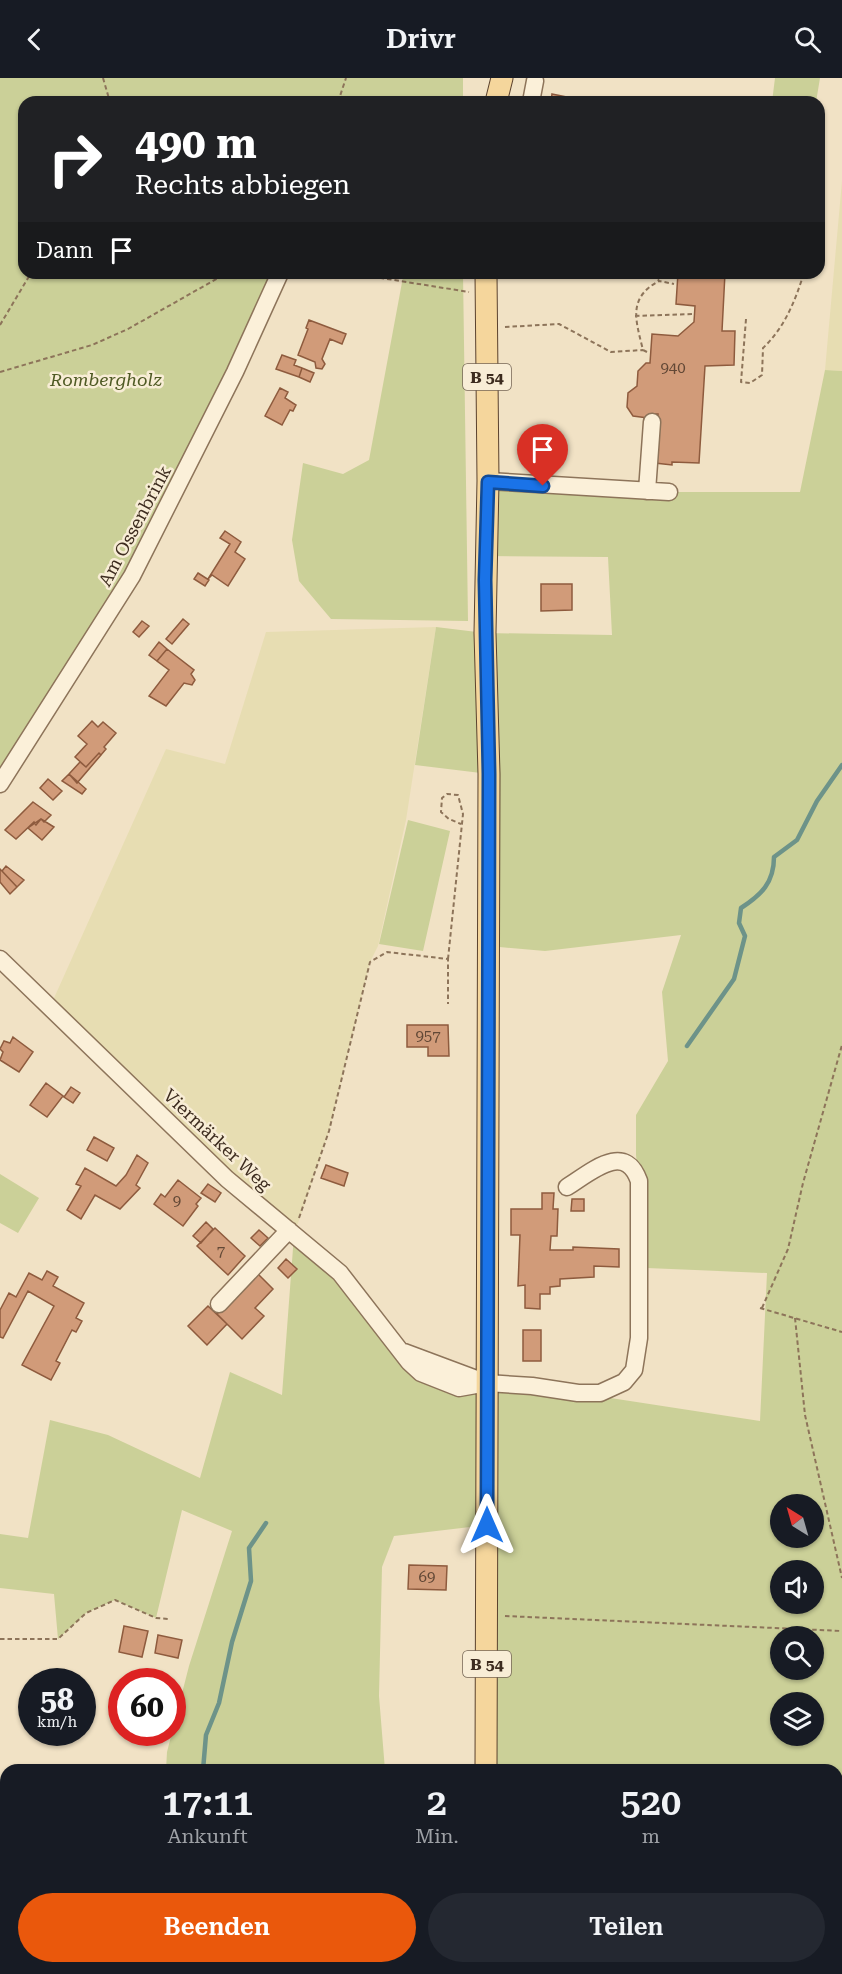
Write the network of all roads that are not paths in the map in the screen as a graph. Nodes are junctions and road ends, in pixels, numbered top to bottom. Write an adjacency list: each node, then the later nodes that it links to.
1 (495, 78): 4 (main road)
2 (502, 78): 5 (main road)
3 (535, 81): 6 (street)
4 (496, 96)
5 (498, 96)
6 (532, 96)
7 (277, 279): 13 (street, Am Ossenbrink)
8 (486, 279): 10 (main road, B 54)
9 (652, 422): 11 (street)
10 (488, 482): 11 (street); 18 (main road, B 54)
11 (647, 491): 12 (street)
12 (669, 492)
13 (0, 784)
14 (0, 959): 16 (street, Viermärker Weg)
15 (567, 1187): 18 (street, Viermärker Weg)
16 (292, 1233): 17 (street); 18 (street, Viermärker Weg)
17 (219, 1304)
18 (487, 1383): 19 (main road, B 54)
19 (486, 1764)

